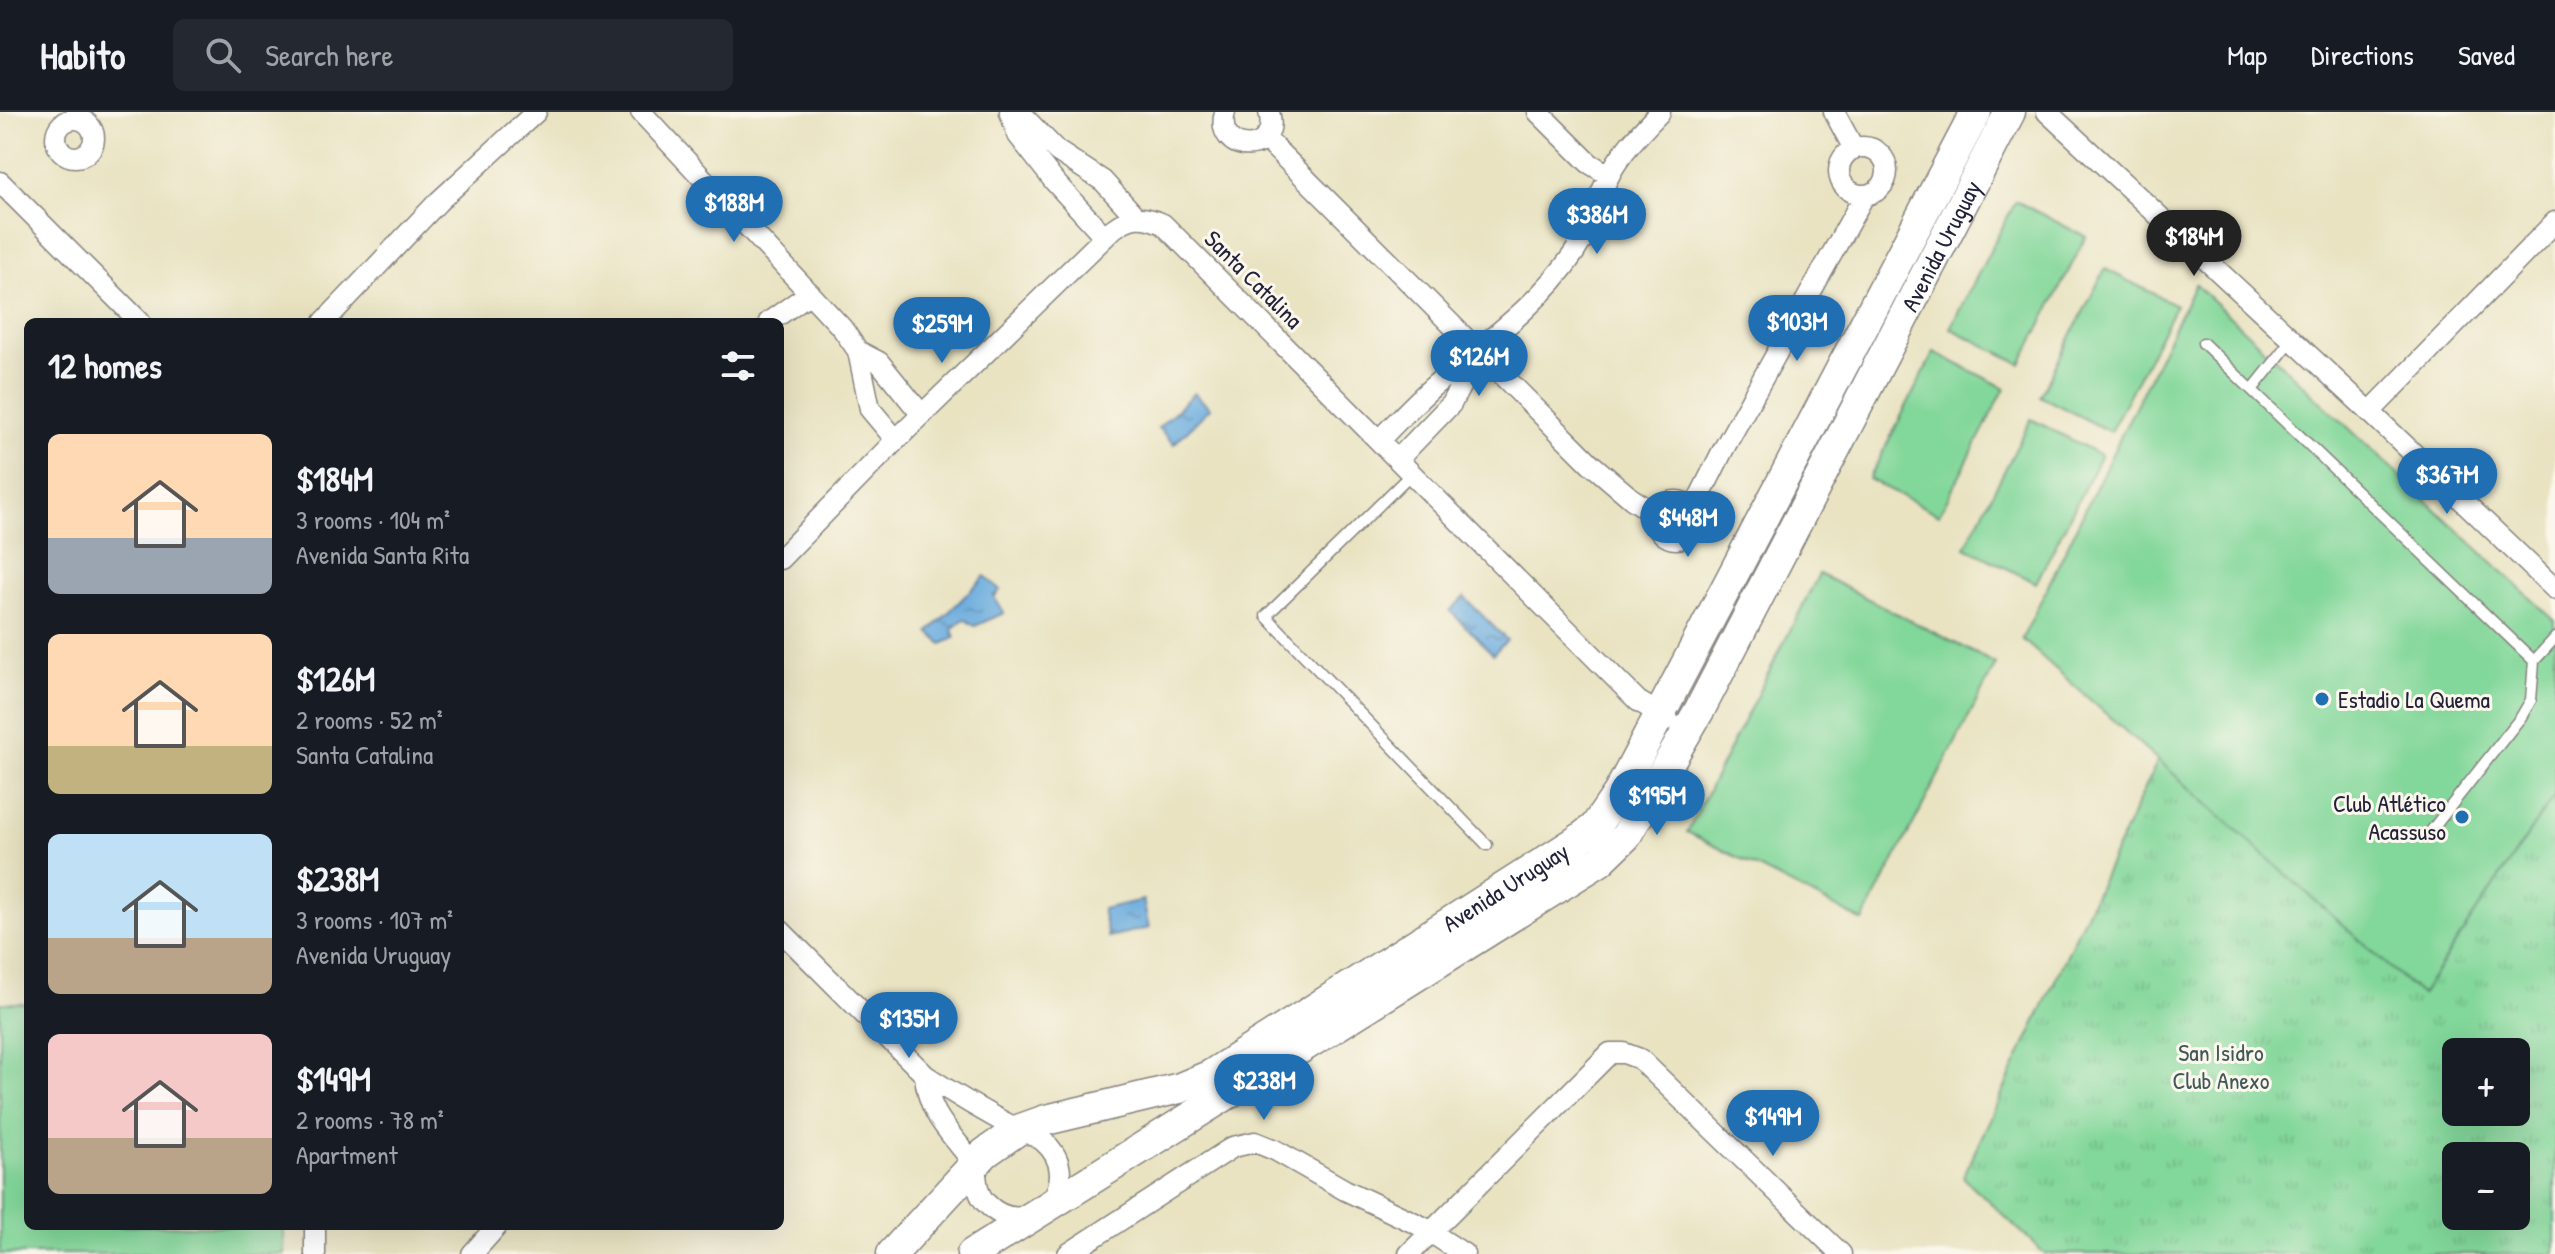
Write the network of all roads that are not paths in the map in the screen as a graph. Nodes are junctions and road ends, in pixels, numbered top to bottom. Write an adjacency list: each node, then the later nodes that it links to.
1 (536, 112): 23 (street)
2 (641, 112): 21 (street)
3 (1010, 112): 20 (street)
4 (1019, 112): 18 (street)
5 (1225, 112): 13 (street)
6 (1269, 112): 13 (street)
7 (1538, 112): 15 (street)
8 (1660, 112): 15 (street)
9 (1834, 112): 14 (street)
10 (1976, 112): 41 (main road, Avenida Uruguay)
11 (2010, 112): 42 (main road, Avenida Uruguay)
12 (2047, 112): 25 (street)
13 (1265, 138): 27 (street)
14 (1854, 149): 17 (street); 17 (street)
15 (1609, 175): 27 (street)
16 (0, 182): 22 (street)
17 (1864, 196): 35 (street)
18 (1135, 216): 20 (street); 33 (street, Santa Catalina)
19 (2555, 222): 30 (street)
20 (1105, 237): 31 (street)
21 (810, 293): 24 (street); 28 (street)
22 (136, 318)
23 (328, 318)
24 (775, 318)
25 (2292, 340): 29 (lane); 30 (street)
26 (2203, 343): 29 (lane)
27 (1478, 350): 33 (street); 34 (street); 36 (street)
28 (858, 351): 31 (street); 32 (street)
29 (2252, 390): 40 (lane)
30 (2370, 412): 38 (street)
31 (922, 415): 32 (street)
32 (896, 440): 37 (street)
33 (1379, 440): 34 (street, Santa Catalina)
34 (1405, 466): 41 (street, Santa Catalina); 44 (lane)
35 (1693, 510): 36 (street); 36 (street)
36 (1657, 515)
37 (784, 555)
38 (2555, 589)
39 (2555, 638): 40 (lane)
40 (2534, 661): 43 (lane)
41 (1660, 715): 42 (street, Santa Catalina); 47 (main road, Avenida Uruguay)
42 (1687, 730): 49 (main road, Avenida Uruguay)
43 (2431, 831)
44 (1487, 845)
45 (784, 934): 46 (street)
46 (925, 1075): 47 (street); 48 (street)
47 (1018, 1130): 48 (main road, Avenida Uruguay); 49 (street)
48 (975, 1164): 49 (street); 55 (main road, Avenida Uruguay)
49 (1040, 1212): 56 (main road, Avenida Uruguay)
50 (315, 1230): 53 (street)
51 (493, 1230): 54 (street)
52 (1431, 1232): 57 (street); 58 (street); 59 (street); 60 (street)
53 (315, 1254)
54 (472, 1254)
55 (892, 1254)
56 (972, 1254)
57 (1068, 1254)
58 (1409, 1254)
59 (1464, 1254)
60 (1841, 1254)

